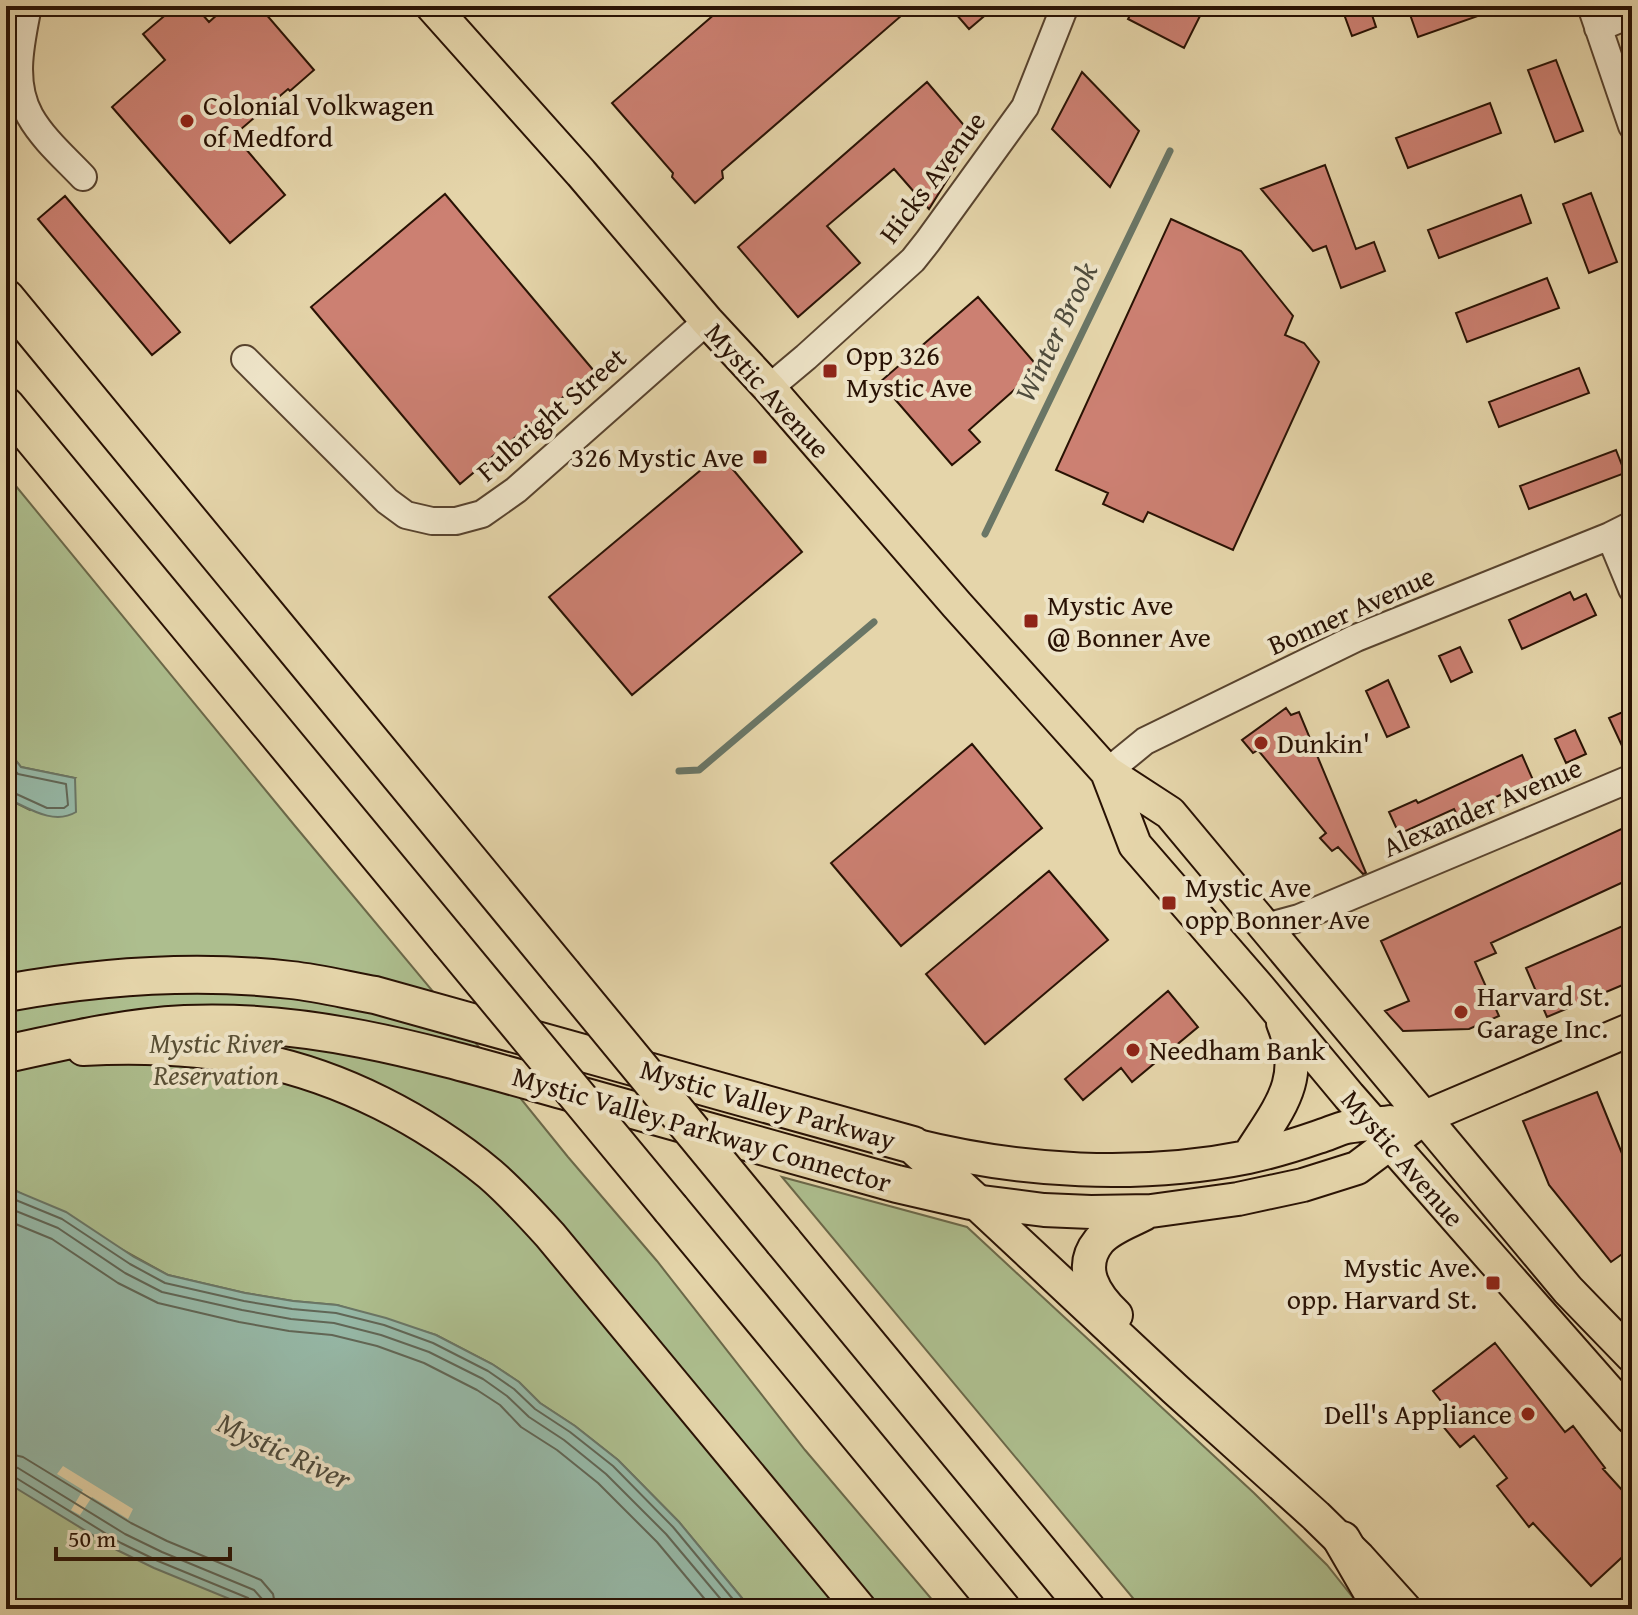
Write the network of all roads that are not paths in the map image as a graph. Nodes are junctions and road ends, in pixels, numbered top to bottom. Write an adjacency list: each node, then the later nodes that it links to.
1 (28, 6): 7 (street)
2 (432, 6): 9 (main road, Mystic Avenue)
3 (1065, 6): 11 (street, Hicks Avenue)
4 (1632, 14): 5 (street)
5 (1595, 17): 6 (street)
6 (1632, 126)
7 (83, 177)
8 (6, 298): 36 (highway, bridge)
9 (707, 321): 10 (street, Fulbright Street); 11 (main road, Mystic Avenue)
10 (245, 359)
11 (769, 388): 17 (main road, Mystic Avenue)
12 (6, 406): 15 (highway)
13 (6, 443): 15 (highway)
14 (1621, 530): 16 (street); 17 (street, Bonner Avenue)
15 (110, 533): 35 (highway, bridge)
16 (1632, 589)
17 (1107, 772): 19 (main road, Mystic Avenue); 21 (main road, Mystic Avenue)
18 (1632, 778): 19 (street, Alexander Avenue)
19 (1266, 927): 24 (main road, Mystic Avenue)
20 (6, 993): 26 (highway, Mystic Valley Parkway)
21 (1279, 1013): 25 (main road, Mystic Avenue); 27 (main road)
22 (1632, 1029): 24 (main road)
23 (6, 1056): 28 (highway, Mystic Valley Parkway Connector); 34 (main road)
24 (1425, 1117): 25 (main road); 30 (main road, Mystic Avenue)
25 (1382, 1134): 27 (main road, Mystic Valley Parkway Connector); 29 (main road, Mystic Valley Parkway Connector); 32 (main road, Mystic Avenue)
26 (913, 1145): 27 (main road, Mystic Valley Parkway Connector); 28 (highway, Mystic Valley Parkway)
27 (1248, 1157)
28 (974, 1201): 29 (main road, Mystic Valley Parkway Connector); 31 (main road, Mystic Valley Parkway)
29 (1151, 1211): 31 (main road)
30 (1632, 1356)
31 (1175, 1389): 33 (main road, Mystic Valley Parkway)
32 (1632, 1418)
33 (1342, 1540): 37 (highway); 38 (main road, Mystic Valley Parkway)
34 (860, 1609)
35 (1002, 1609)
36 (1087, 1609)
37 (1382, 1609)
38 (1405, 1609)

